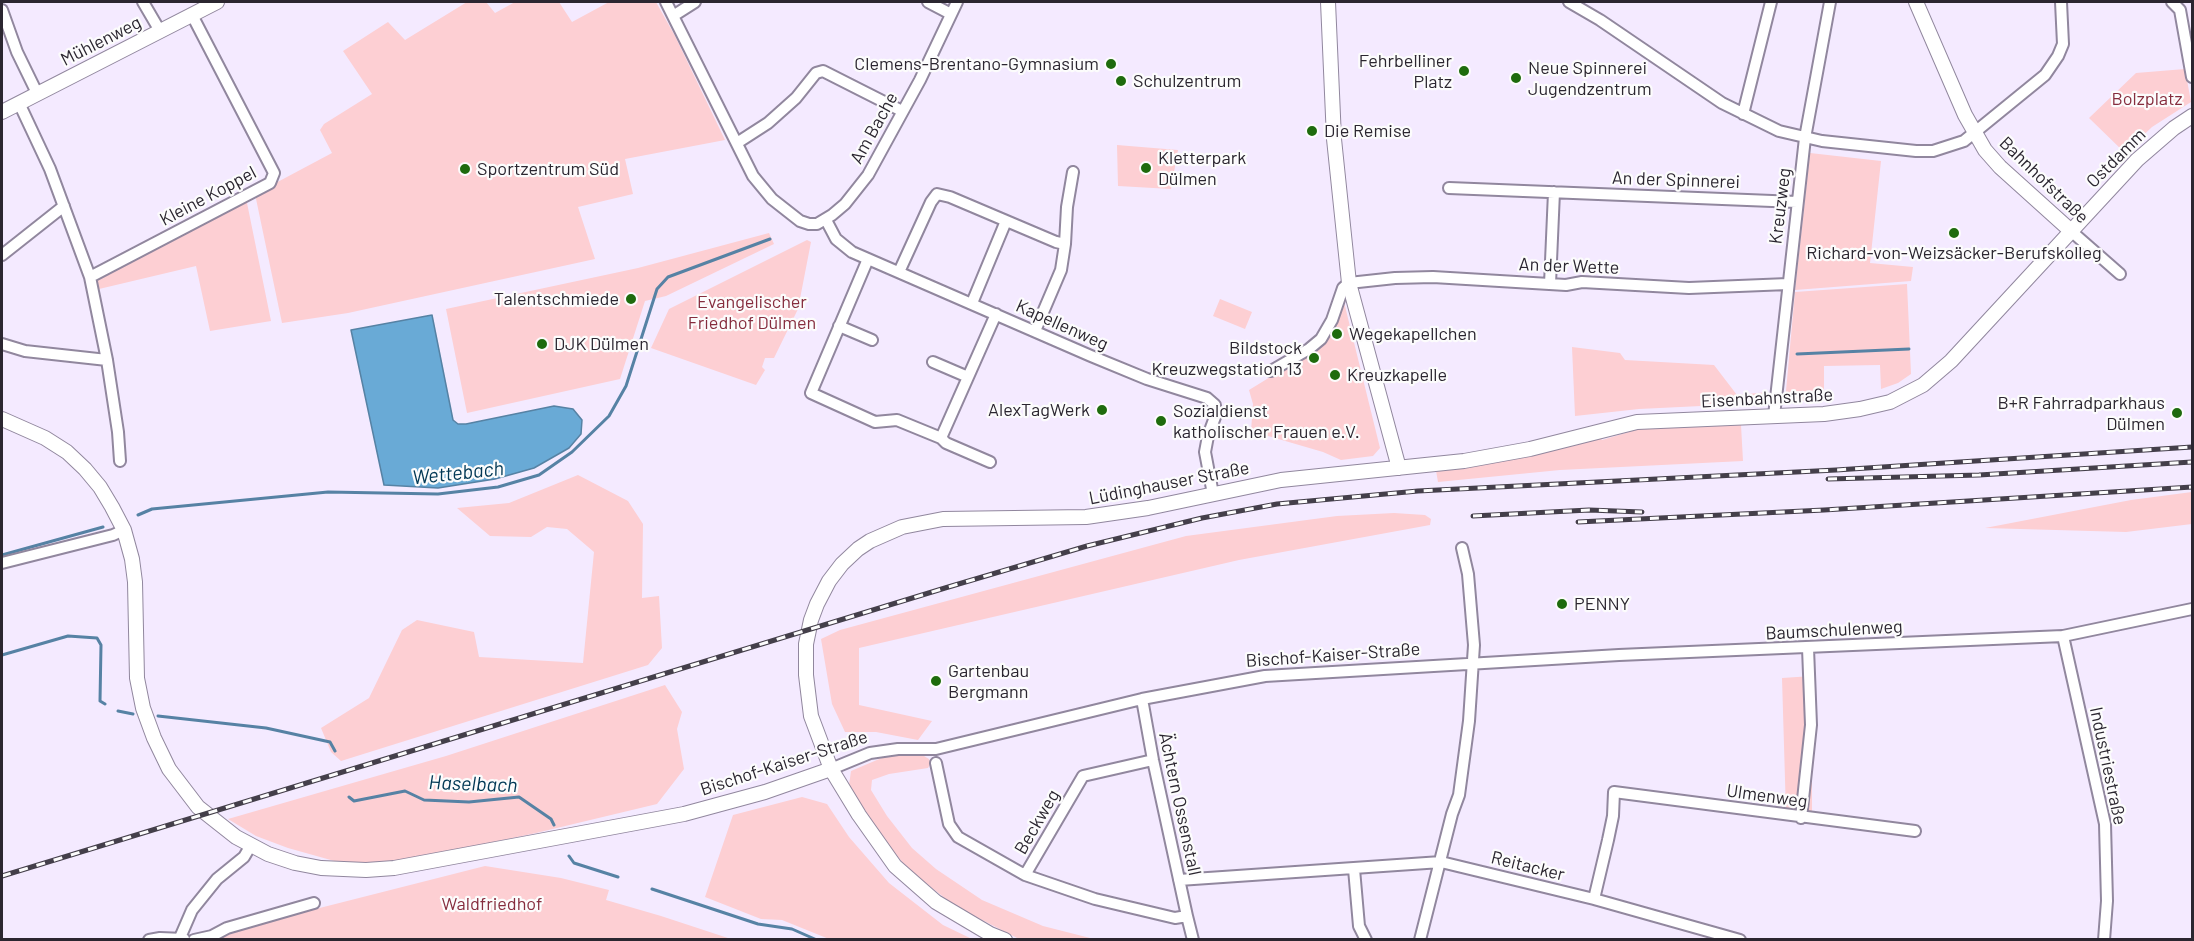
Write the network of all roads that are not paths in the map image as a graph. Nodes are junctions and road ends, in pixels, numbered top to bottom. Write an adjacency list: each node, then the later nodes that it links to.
1 (143, 2): 18 (street)
2 (217, 2): 16 (street, Mühlenweg)
3 (666, 2): 17 (street)
4 (695, 2): 17 (street)
5 (928, 2): 15 (street)
6 (957, 2): 15 (street, Am Bache)
7 (1328, 2): 43 (street)
8 (1570, 2): 24 (street)
9 (1771, 2): 24 (street)
10 (1830, 2): 27 (street, Kreuzweg)
11 (1916, 2): 26 (street, Bahnhofstraße)
12 (2061, 2): 26 (street)
13 (2172, 2): 19 (street)
14 (2, 10): 20 (street)
15 (951, 14): 22 (street, Am Bache)
16 (192, 15): 18 (street, Mühlenweg); 42 (street, Kleine Koppel)
17 (673, 16): 28 (street)
18 (160, 31): 20 (street, Mühlenweg)
19 (2193, 77)
20 (38, 93): 21 (street, Mühlenweg)
21 (19, 103): 23 (street, Mühlenweg); 33 (street)
22 (902, 111): 28 (street); 35 (street, Am Bache)
23 (2, 112)
24 (1743, 114): 27 (street)
25 (2193, 116): 36 (street, Ostdamm)
26 (1974, 132): 27 (street); 36 (street, Bahnhofstraße)
27 (1805, 138): 32 (street, Kreuzweg)
28 (737, 142): 35 (street)
29 (1073, 172): 37 (street)
30 (1449, 188): 31 (street, An der Spinnerei)
31 (1554, 192): 32 (street, An der Spinnerei); 44 (street)
32 (1797, 202): 45 (street, Kreuzweg)
33 (64, 206): 38 (street); 42 (street)
34 (1006, 221): 37 (street); 40 (street); 46 (street)
35 (822, 222): 39 (street, Kapellenweg)
36 (2071, 231): 41 (street, Bahnhofstraße); 56 (street, Eisenbahnstraße)
37 (1065, 244): 49 (street)
38 (2, 255)
39 (868, 259): 40 (street, Kapellenweg); 48 (street)
40 (899, 272): 46 (street, Kapellenweg)
41 (2120, 274)
42 (90, 277): 52 (street)
43 (1349, 283): 44 (street, An der Wette); 54 (street); 61 (street)
44 (1550, 284): 45 (street, An der Wette)
45 (1788, 284): 56 (street, Kreuzweg)
46 (972, 303): 47 (street, Kapellenweg)
47 (996, 314): 49 (street, Kapellenweg); 55 (street)
48 (839, 326): 50 (street); 58 (street)
49 (1035, 331): 62 (street, Kapellenweg)
50 (872, 340)
51 (2, 344): 52 (street)
52 (107, 360): 59 (street)
53 (933, 362): 55 (street)
54 (1271, 371)
55 (968, 377): 58 (street)
56 (1774, 416): 61 (street, Eisenbahnstraße)
57 (2, 419): 63 (street, Bischof-Kaiser-Straße)
58 (941, 438): 60 (street)
59 (120, 461)
60 (990, 462)
61 (1399, 468): 62 (street, Lüdinghauser Straße)
62 (1213, 494): 73 (street, Lüdinghauser Straße)
63 (124, 530): 65 (street); 76 (street, Bischof-Kaiser-Straße)
64 (1462, 549): 69 (street)
65 (2, 563)
66 (2193, 609): 67 (street, Baumschulenweg)
67 (2063, 636): 68 (street, Baumschulenweg); 92 (street, Industriestraße)
68 (1808, 648): 69 (street, Baumschulenweg); 74 (street)
69 (1474, 663): 70 (street, Bischof-Kaiser-Straße); 77 (street)
70 (1142, 699): 71 (street, Ächtern Ossenstall); 73 (street, Bischof-Kaiser-Straße)
71 (1153, 760): 79 (street, Beckweg); 80 (street, Ächtern Ossenstall)
72 (936, 763): 79 (street, Beckweg)
73 (831, 769): 76 (street, Bischof-Kaiser-Straße); 87 (street, Lüdinghauser Straße)
74 (1801, 818): 75 (street, Ulmenweg); 81 (street, Ulmenweg)
75 (1915, 831)
76 (250, 845): 85 (street)
77 (1441, 862): 78 (street, Reitacker); 81 (street, Reitacker); 90 (street)
78 (1354, 868): 80 (street, Reitacker); 89 (street)
79 (1025, 875): 83 (street)
80 (1179, 880): 83 (street, Ächtern Ossenstall)
81 (1594, 899): 91 (street, Reitacker)
82 (314, 903): 86 (street)
83 (1187, 916): 88 (street, Ächtern Ossenstall)
84 (149, 939): 85 (street)
85 (181, 939)
86 (194, 939)
87 (1005, 939)
88 (1193, 939)
89 (1366, 939)
90 (1420, 939)
91 (1740, 939)
92 (2104, 939)

